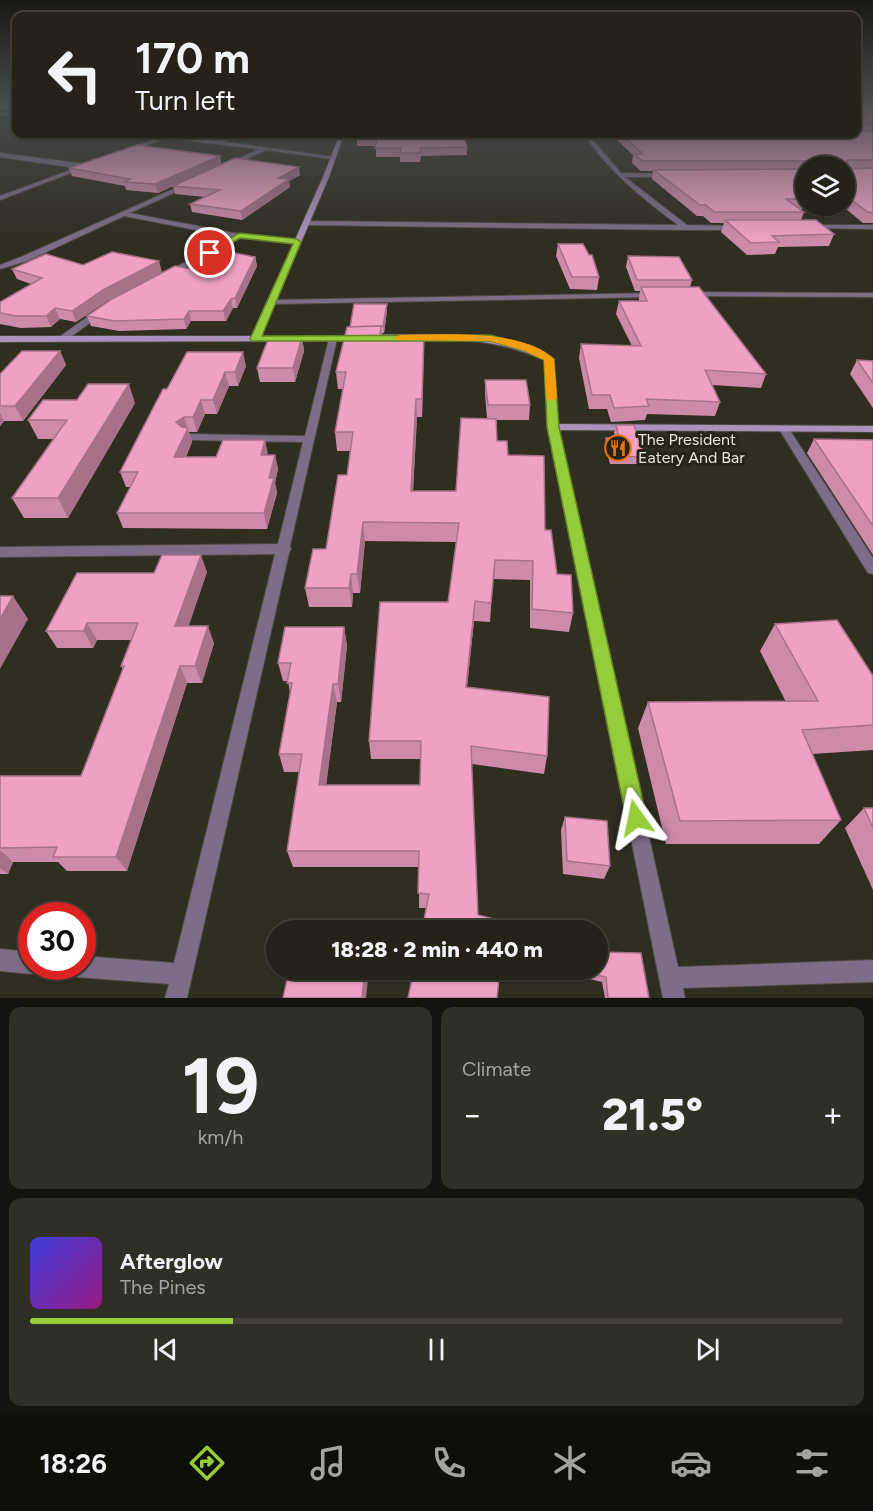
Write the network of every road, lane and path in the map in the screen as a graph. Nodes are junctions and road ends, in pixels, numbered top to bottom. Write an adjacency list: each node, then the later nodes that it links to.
1 (139, 147): 7 (street)
2 (246, 147): 5 (street)
3 (337, 147): 8 (street)
4 (595, 147): 12 (street)
5 (264, 149): 8 (street); 11 (street)
6 (0, 155): 10 (street)
7 (116, 155)
8 (332, 157): 17 (street)
9 (94, 163): 10 (street)
10 (84, 167): 15 (street)
11 (221, 169)
12 (620, 175): 13 (street); 21 (street)
13 (679, 175)
14 (199, 179): 16 (street)
15 (0, 198)
16 (124, 214): 22 (street); 24 (street)
17 (306, 223): 21 (street); 23 (street)
18 (744, 227): 21 (street)
19 (803, 227): 20 (street)
20 (873, 227)
21 (686, 228)
22 (239, 236): 23 (street); 25 (street)
23 (297, 242): 29 (street)
24 (0, 267)
25 (162, 278)
26 (666, 294): 29 (street)
27 (678, 294): 28 (street)
28 (873, 295)
29 (271, 302): 34 (street)
30 (111, 305): 33 (street)
31 (402, 338): 37 (street)
32 (0, 339): 33 (street)
33 (62, 339): 34 (street)
34 (255, 339): 35 (street)
35 (333, 339): 36 (street); 41 (street)
36 (367, 339)
37 (553, 427): 38 (street); 50 (street)
38 (784, 429): 39 (street); 44 (street)
39 (873, 429)
40 (188, 437): 41 (street)
41 (310, 440): 42 (street)
42 (285, 549): 43 (street); 49 (street)
43 (0, 552)
44 (873, 569)
45 (0, 960): 46 (street)
46 (18, 962)
47 (96, 968): 49 (street)
48 (873, 971): 50 (street)
49 (182, 974): 51 (street)
50 (672, 988)
51 (176, 998)

